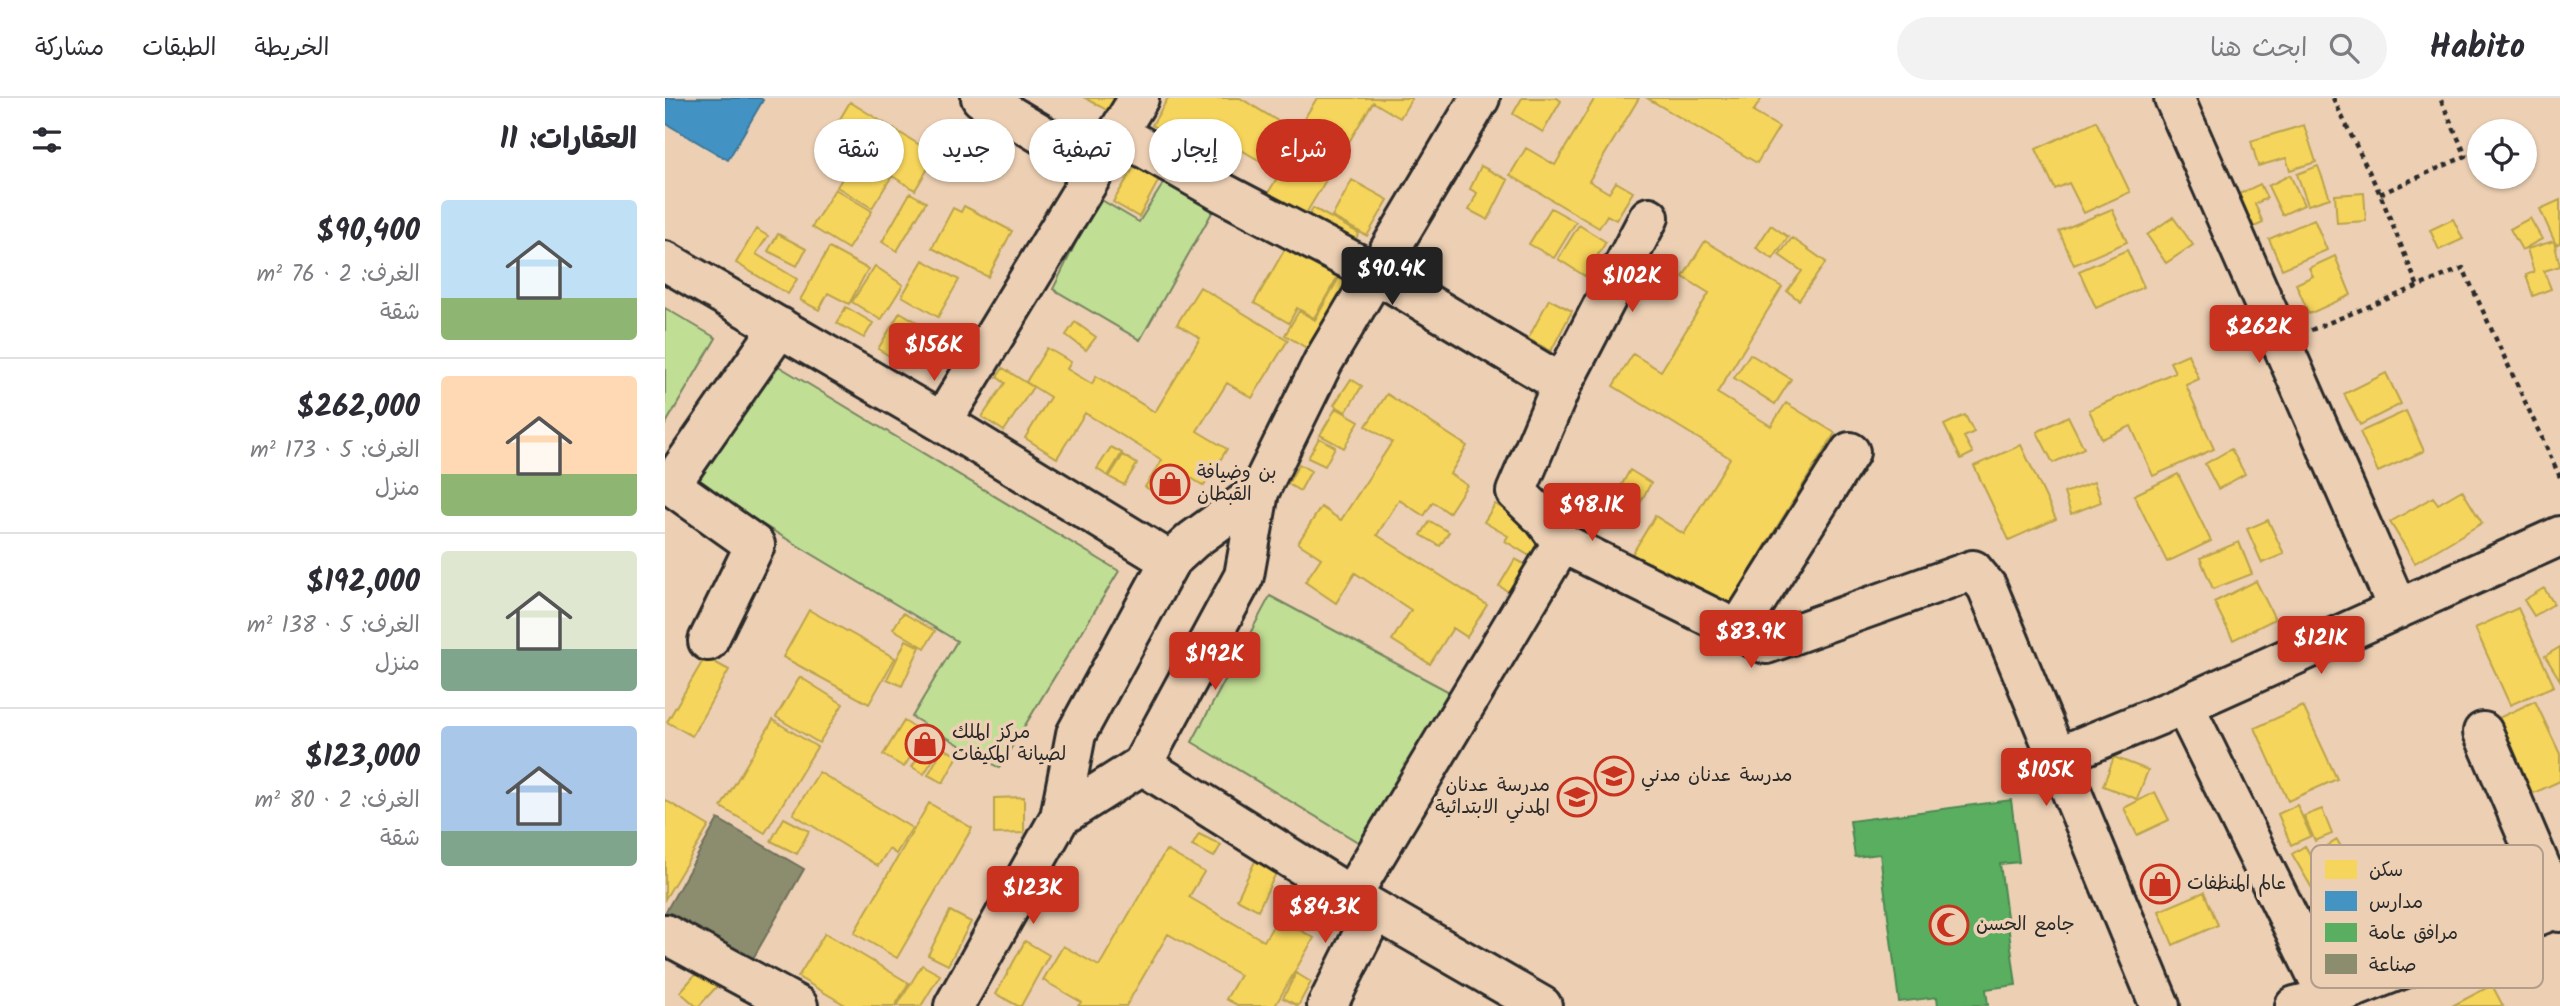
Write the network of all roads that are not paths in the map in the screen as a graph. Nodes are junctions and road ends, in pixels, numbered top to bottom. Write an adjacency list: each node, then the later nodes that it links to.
1 (981, 98): 6 (street)
2 (1139, 98): 5 (street)
3 (1479, 98): 11 (street)
4 (2174, 98): 21 (street)
5 (1126, 119)
6 (1029, 127)
7 (1135, 143): 11 (street)
8 (1087, 182): 14 (street)
9 (1649, 217): 13 (street)
10 (665, 261): 12 (street)
11 (1377, 274): 13 (street); 17 (street)
12 (780, 327): 14 (street); 16 (street)
13 (1562, 384): 19 (street)
14 (942, 422): 20 (street)
15 (1850, 452): 22 (street)
16 (668, 482): 23 (street)
17 (1259, 492): 20 (street); 27 (street)
18 (2560, 536): 21 (street)
19 (1562, 543): 22 (street); 31 (street)
20 (1170, 561): 28 (street)
21 (2398, 609): 24 (street)
22 (1738, 630): 26 (street)
23 (708, 640)
24 (2184, 705): 26 (street); 34 (street)
25 (2483, 732): 29 (street)
26 (2057, 757): 41 (street)
27 (1142, 765): 28 (street); 31 (street)
28 (1060, 817): 38 (street)
29 (2532, 845)
30 (2543, 872): 32 (street)
31 (1363, 903): 39 (street); 40 (street)
32 (2559, 909)
33 (665, 934): 37 (street)
34 (2311, 987)
35 (2356, 988): 36 (street)
36 (2318, 1003)
37 (798, 1006)
38 (954, 1006)
39 (1327, 1006)
40 (1542, 1006)
41 (2160, 1006)

